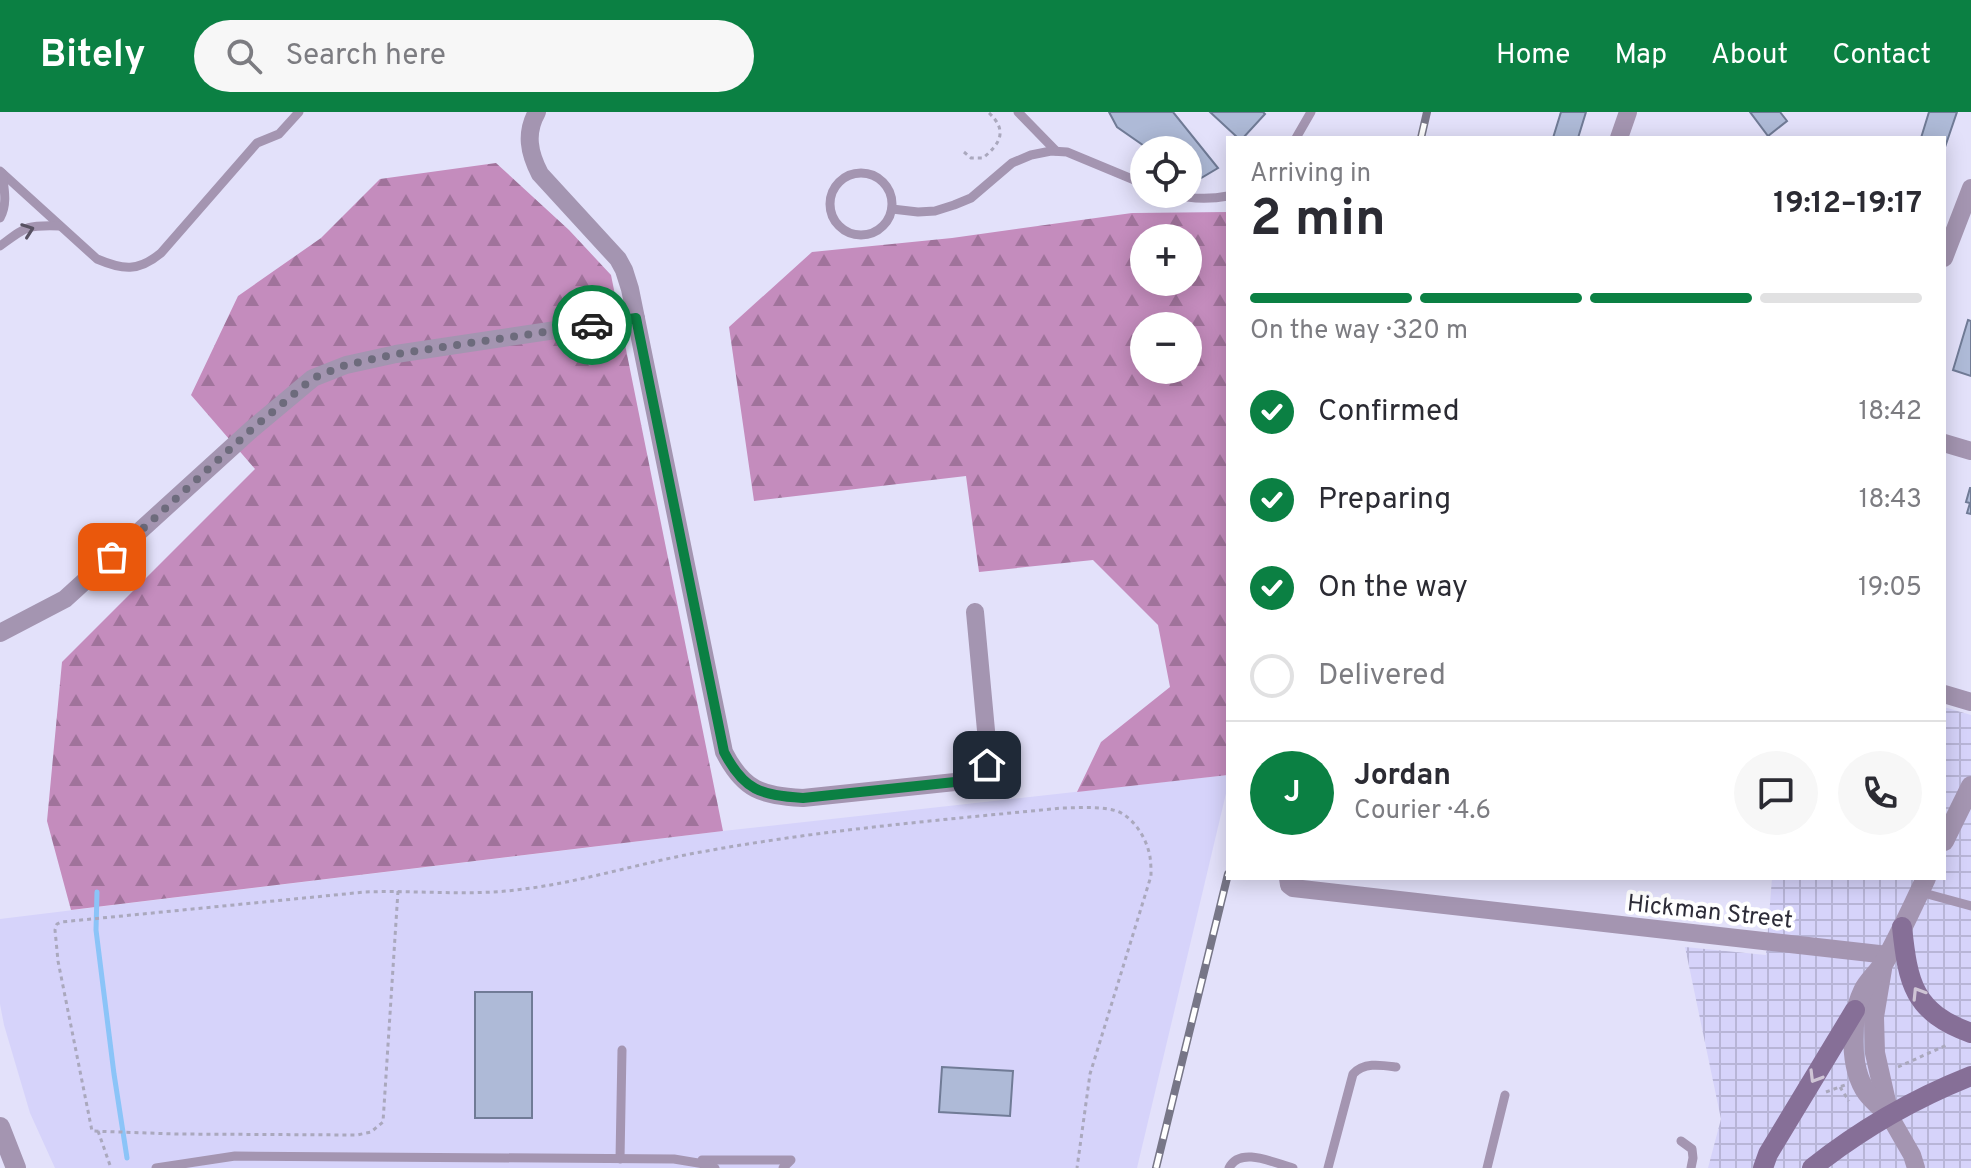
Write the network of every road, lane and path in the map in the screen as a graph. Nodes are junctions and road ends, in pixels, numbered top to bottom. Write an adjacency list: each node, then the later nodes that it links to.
1 (299, 112): 18 (lane)
2 (537, 112): 21 (street)
3 (988, 112): 10 (path)
4 (1018, 112): 9 (lane)
5 (1311, 112): 7 (lane)
6 (1628, 112): 8 (street)
7 (1297, 136)
8 (1620, 136)
9 (1056, 151): 12 (lane); 16 (lane)
10 (964, 152)
11 (1, 172): 17 (lane); 18 (lane)
12 (1130, 178)
13 (1971, 188): 20 (street)
14 (1226, 196): 15 (lane)
15 (1202, 199)
16 (892, 209): 16 (lane)
17 (0, 218)
18 (60, 226): 19 (lane, one-way to 18)
19 (0, 246)
20 (1946, 253)
21 (636, 318): 24 (street); 25 (street)
22 (1946, 444): 23 (street)
23 (1971, 451)
24 (975, 612)
25 (0, 633)
26 (1946, 695): 27 (street)
27 (1971, 702)
28 (1971, 786): 29 (street)
29 (1946, 837)
30 (1289, 881): 35 (street, Hickman Street)
31 (1923, 885): 33 (lane); 34 (street)
32 (398, 891): 50 (path); 50 (path); 62 (path)
33 (1971, 906)
34 (1902, 927): 35 (street); 37 (main road, one-way to 34)
35 (1885, 960): 36 (street); 48 (street)
36 (1855, 1010): 48 (street); 68 (main road, one-way to 68)
37 (1971, 1033)
38 (1949, 1044): 41 (path)
39 (622, 1050): 53 (lane)
40 (1396, 1067): 65 (lane)
41 (1890, 1070)
42 (1971, 1076): 48 (main road)
43 (1852, 1083): 44 (path)
44 (1840, 1087): 45 (path); 47 (path)
45 (1825, 1092)
46 (1505, 1095): 66 (lane)
47 (1849, 1101)
48 (1889, 1115): 69 (main road); 70 (street)
49 (0, 1127): 56 (street)
50 (98, 1131): 57 (path)
51 (1681, 1141): 67 (lane)
52 (400, 1156): 53 (lane); 55 (lane); 59 (lane)
53 (620, 1159): 54 (lane)
54 (674, 1159): 60 (lane); 61 (lane)
55 (185, 1166): 58 (lane)
56 (16, 1168)
57 (111, 1168)
58 (156, 1168)
59 (400, 1168)
60 (715, 1168)
61 (783, 1168)
62 (1077, 1168)
63 (1229, 1168): 64 (lane)
64 (1293, 1168)
65 (1328, 1168)
66 (1487, 1168)
67 (1691, 1168)
68 (1763, 1168)
69 (1812, 1168)
70 (1916, 1168)

